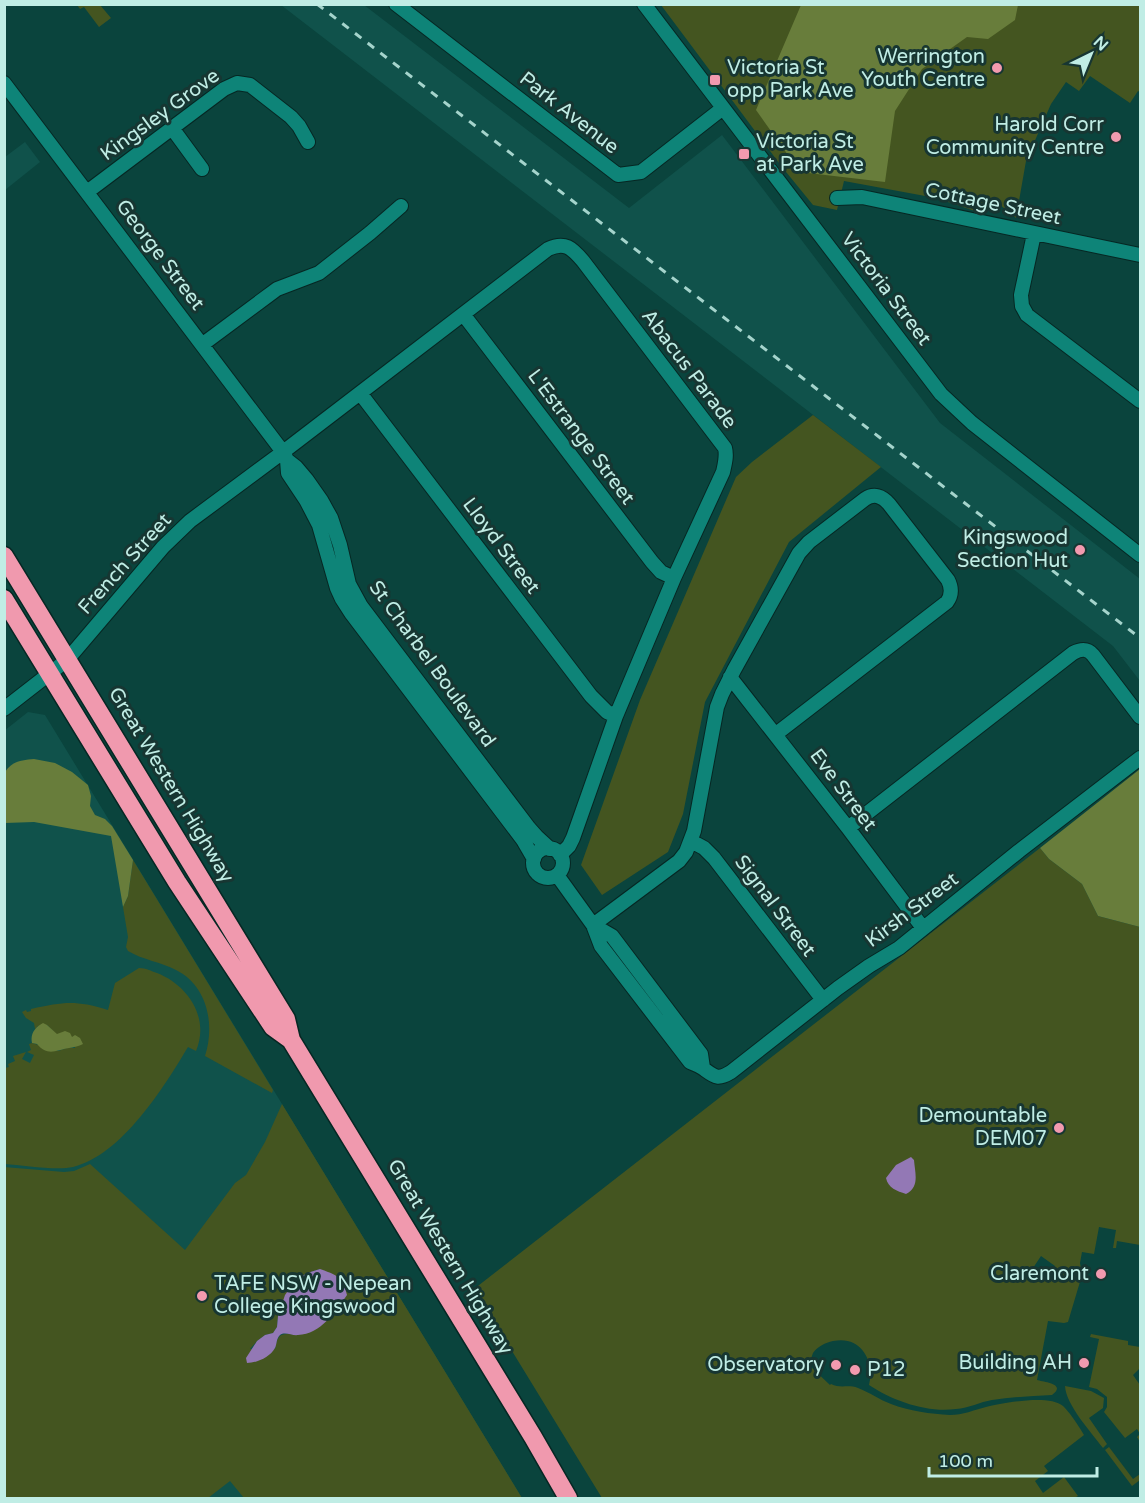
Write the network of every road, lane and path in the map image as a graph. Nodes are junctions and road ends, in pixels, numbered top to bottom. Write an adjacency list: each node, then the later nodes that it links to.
1 (396, 4): 4 (street, Park Avenue)
2 (644, 4): 4 (street, Victoria Street)
3 (4, 83): 8 (street, George Street)
4 (723, 108): 18 (street, Victoria Street)
5 (172, 128): 6 (street, Kingsley Grove); 7 (street); 8 (street, Kingsley Grove)
6 (308, 142)
7 (202, 169)
8 (87, 192): 14 (street, George Street)
9 (837, 198): 11 (street, Cottage Street)
10 (401, 206): 14 (street)
11 (1034, 234): 12 (street, Cottage Street); 16 (street)
12 (1140, 255)
13 (463, 315): 15 (street, Abacus Parade); 20 (street, L'Estrange Street); 20 (street, Abacus Parade)
14 (203, 345): 17 (street, George Street)
15 (360, 393): 17 (street, Abacus Parade); 25 (street, Lloyd Street)
16 (1140, 401)
17 (285, 456): 22 (street, French Street); 31 (street, St Charbel Boulevard); 32 (street, St Charbel Boulevard)
18 (1140, 555)
19 (4, 556): 22 (highway, Great Western Highway)
20 (674, 578): 25 (street, Abacus Parade)
21 (4, 599): 22 (highway, Great Western Highway)
22 (59, 666): 24 (street, French Street); 37 (highway, Great Western Highway)
23 (730, 677): 27 (street, Eve Street); 27 (street); 30 (street)
24 (4, 709)
25 (616, 716): 31 (street, Abacus Parade)
26 (1140, 717): 29 (street)
27 (776, 734): 29 (street, Eve Street)
28 (1140, 758): 35 (street, Kirsh Street)
29 (848, 828): 35 (street, Eve Street)
30 (691, 841): 34 (street); 36 (street, Signal Street)
31 (555, 852): 32 (street); 33 (street)
32 (534, 859): 33 (street)
33 (557, 875): 34 (street)
34 (593, 925): 36 (street, Kirsh Street)
35 (923, 928): 36 (street, Kirsh Street)
36 (823, 1000)
37 (568, 1498)

